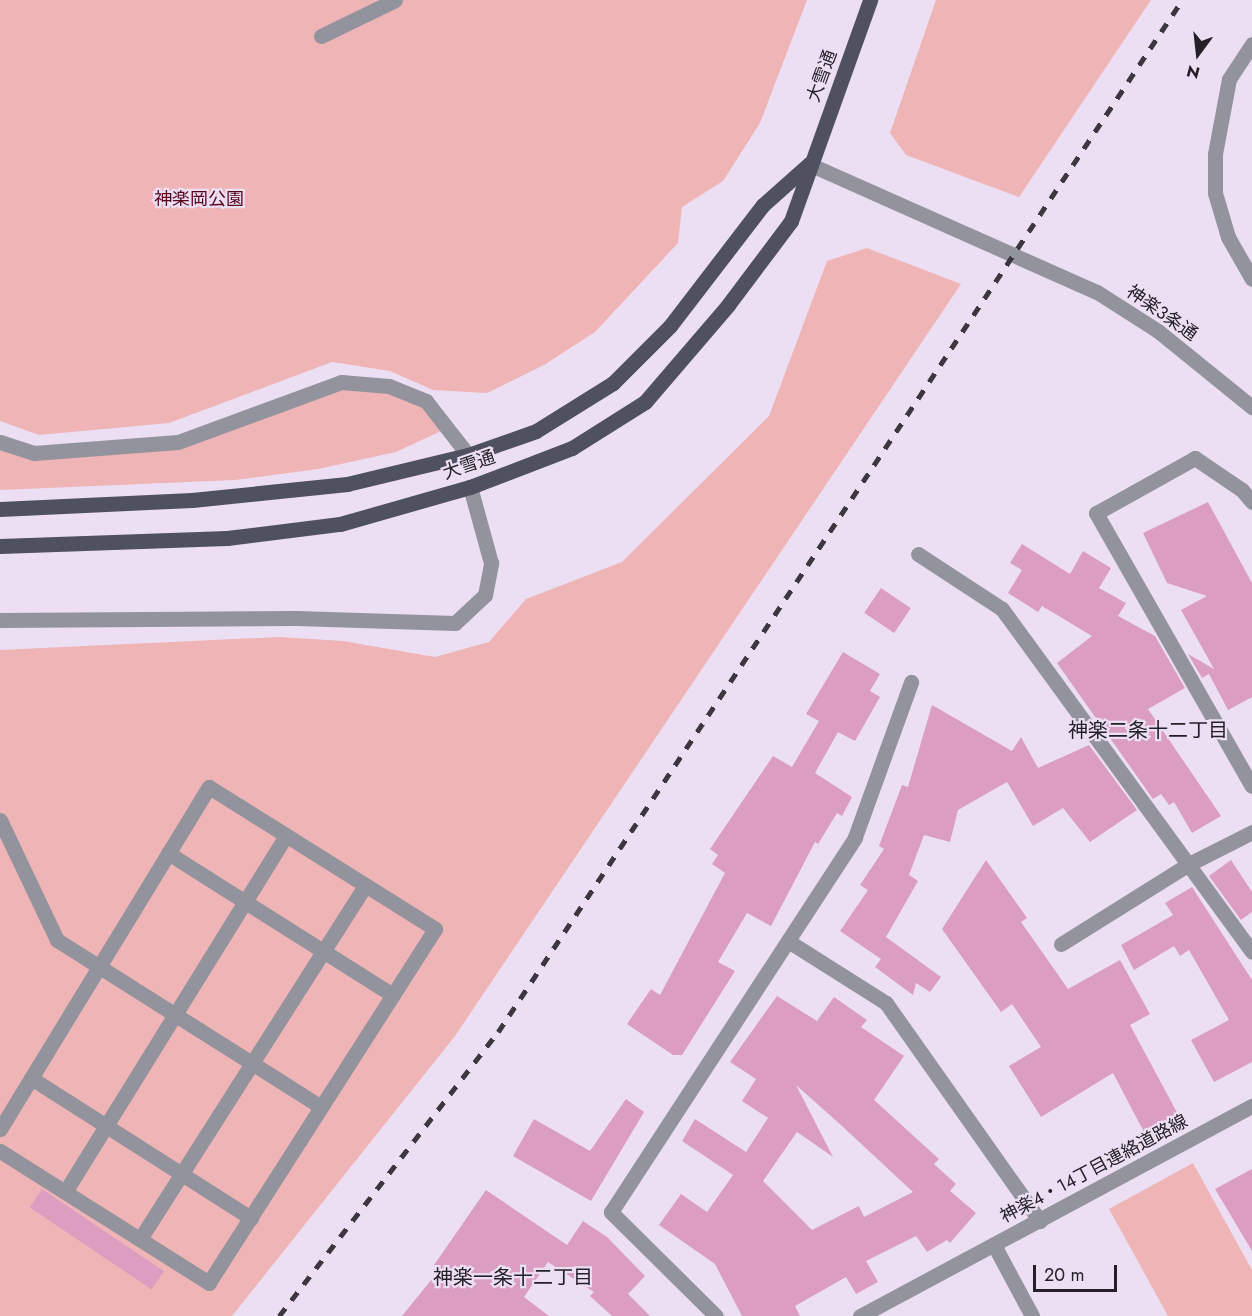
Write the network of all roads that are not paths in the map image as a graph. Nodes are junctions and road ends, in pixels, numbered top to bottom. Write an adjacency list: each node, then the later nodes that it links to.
1 (395, 0): 3 (street)
2 (870, 0): 5 (main road, 大雪通)
3 (321, 36)
4 (1252, 45): 6 (street)
5 (809, 164): 7 (street, 神楽3条通); 9 (main road, 大雪通); 10 (main road, 大雪通)
6 (1252, 279)
7 (1252, 407)
8 (0, 442): 9 (street)
9 (468, 455): 12 (main road, 大雪通)
10 (470, 487): 13 (main road, 大雪通); 15 (street)
11 (1252, 502): 17 (street)
12 (0, 509)
13 (0, 546)
14 (918, 554): 22 (street)
15 (0, 620)
16 (910, 682): 25 (street)
17 (1252, 786)
18 (0, 820): 29 (street)
19 (1252, 832): 22 (street)
20 (286, 836): 21 (street); 23 (street); 24 (street)
21 (168, 853): 24 (street); 29 (street)
22 (1189, 864): 26 (street); 28 (street)
23 (365, 885): 27 (street); 30 (street)
24 (245, 901): 27 (street); 31 (street)
25 (788, 941): 42 (street); 45 (street)
26 (1060, 944)
27 (323, 951): 30 (street); 32 (street)
28 (1252, 952)
29 (99, 966): 31 (street); 33 (street)
30 (393, 995): 35 (street)
31 (175, 1015): 32 (street); 36 (street)
32 (252, 1063): 35 (street); 39 (street)
33 (31, 1078): 36 (street); 37 (street)
34 (1252, 1106): 42 (street, 神楽4・14丁目連絡道路線)
35 (321, 1107): 41 (street)
36 (106, 1126): 39 (street); 40 (street)
37 (0, 1129)
38 (0, 1151): 40 (street)
39 (181, 1174): 41 (street); 43 (street)
40 (65, 1192): 43 (street)
41 (251, 1218): 43 (street)
42 (1040, 1221): 44 (street, 神楽4・14丁目連絡道路線)
43 (140, 1239)
44 (994, 1245): 46 (street); 47 (street, 神楽4・14丁目連絡道路線)
45 (716, 1316)
46 (860, 1316)
47 (1032, 1316)

